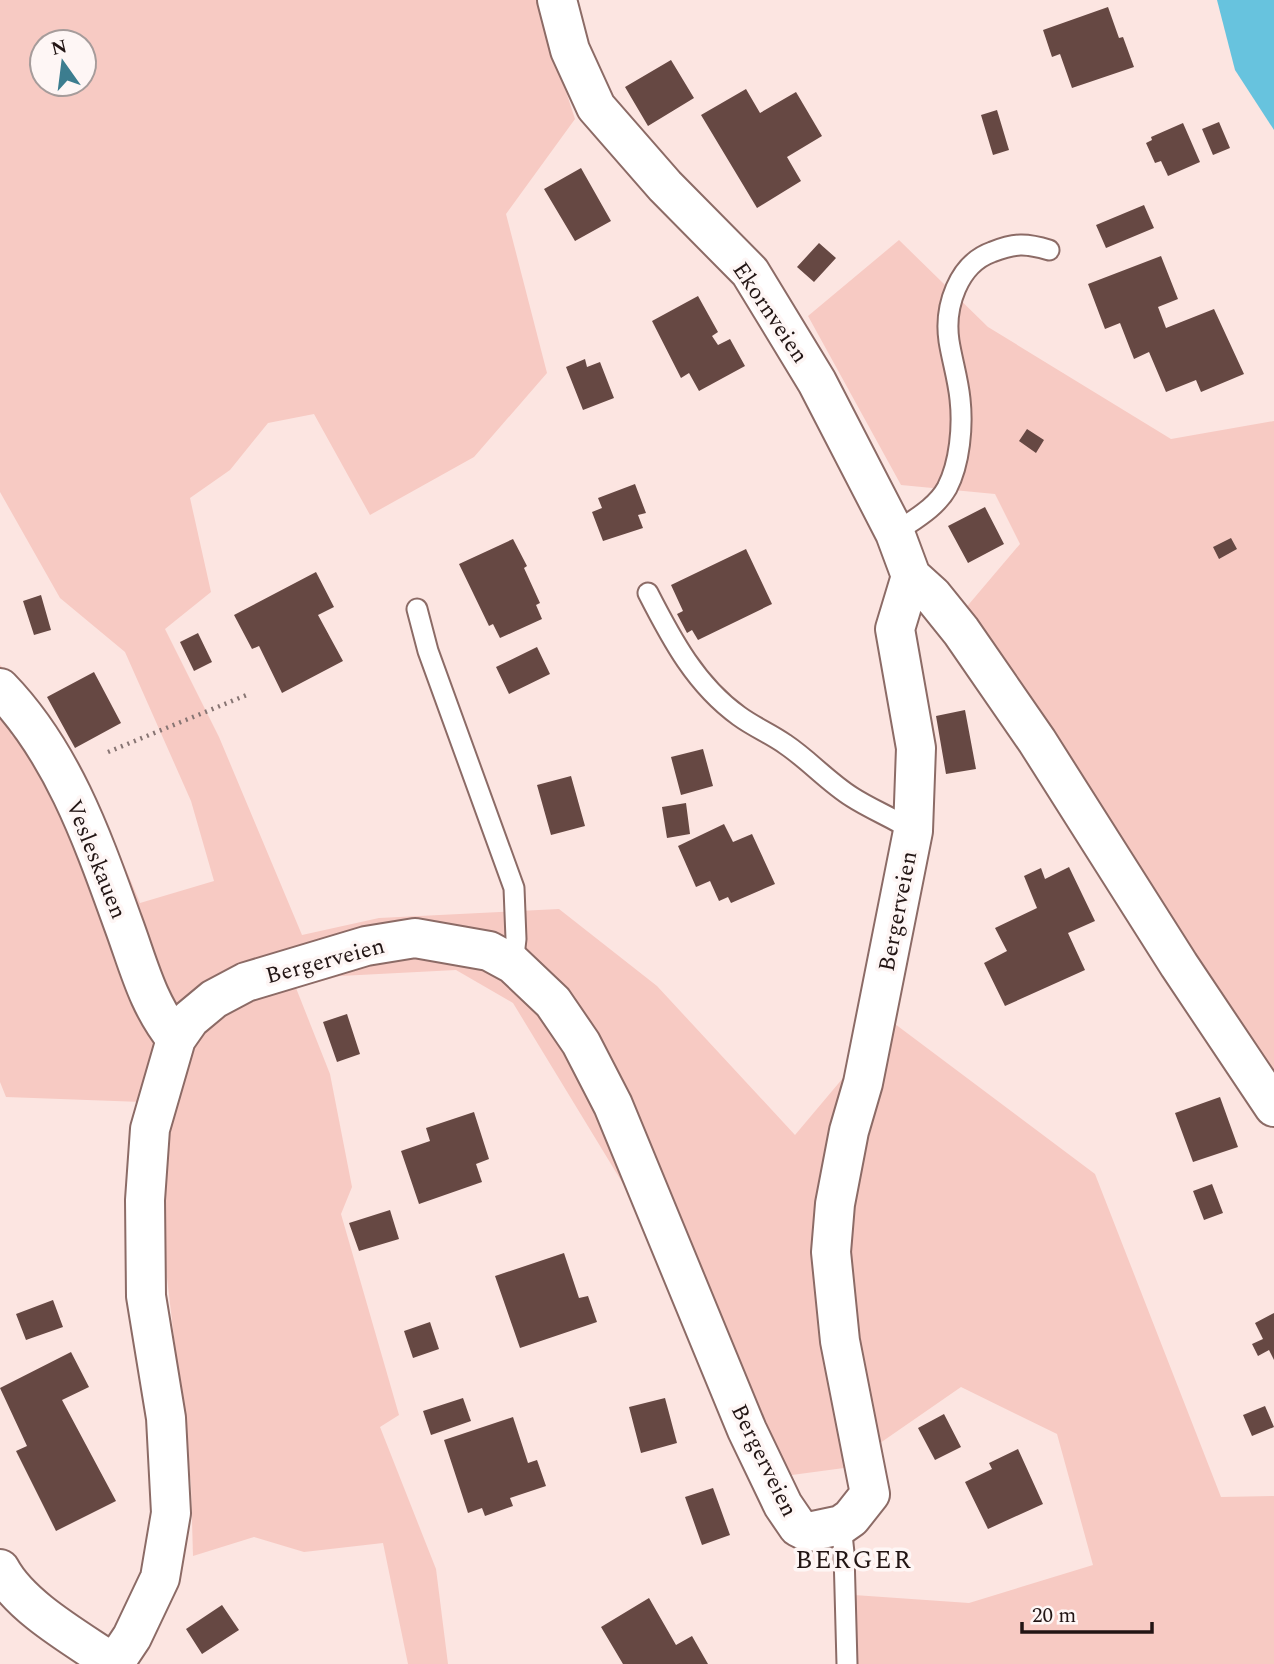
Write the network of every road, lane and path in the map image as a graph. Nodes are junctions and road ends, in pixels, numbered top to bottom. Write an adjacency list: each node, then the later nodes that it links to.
1 (557, 0): 3 (street, Ekornveien)
2 (1049, 250): 3 (lane)
3 (895, 533): 4 (street, Ekornveien)
4 (911, 576): 10 (street, Bergerveien); 13 (street)
5 (648, 593): 10 (lane)
6 (417, 609): 11 (lane)
7 (0, 688): 12 (street, Vesleskauen)
8 (248, 694): 9 (path)
9 (108, 752)
10 (913, 831): 14 (street, Bergerveien)
11 (513, 964): 12 (street, Bergerveien); 14 (street, Bergerveien)
12 (177, 1040): 16 (street, Bergerveien)
13 (1274, 1107)
14 (841, 1525): 17 (lane)
15 (0, 1569): 16 (street)
16 (114, 1664)
17 (847, 1664)

